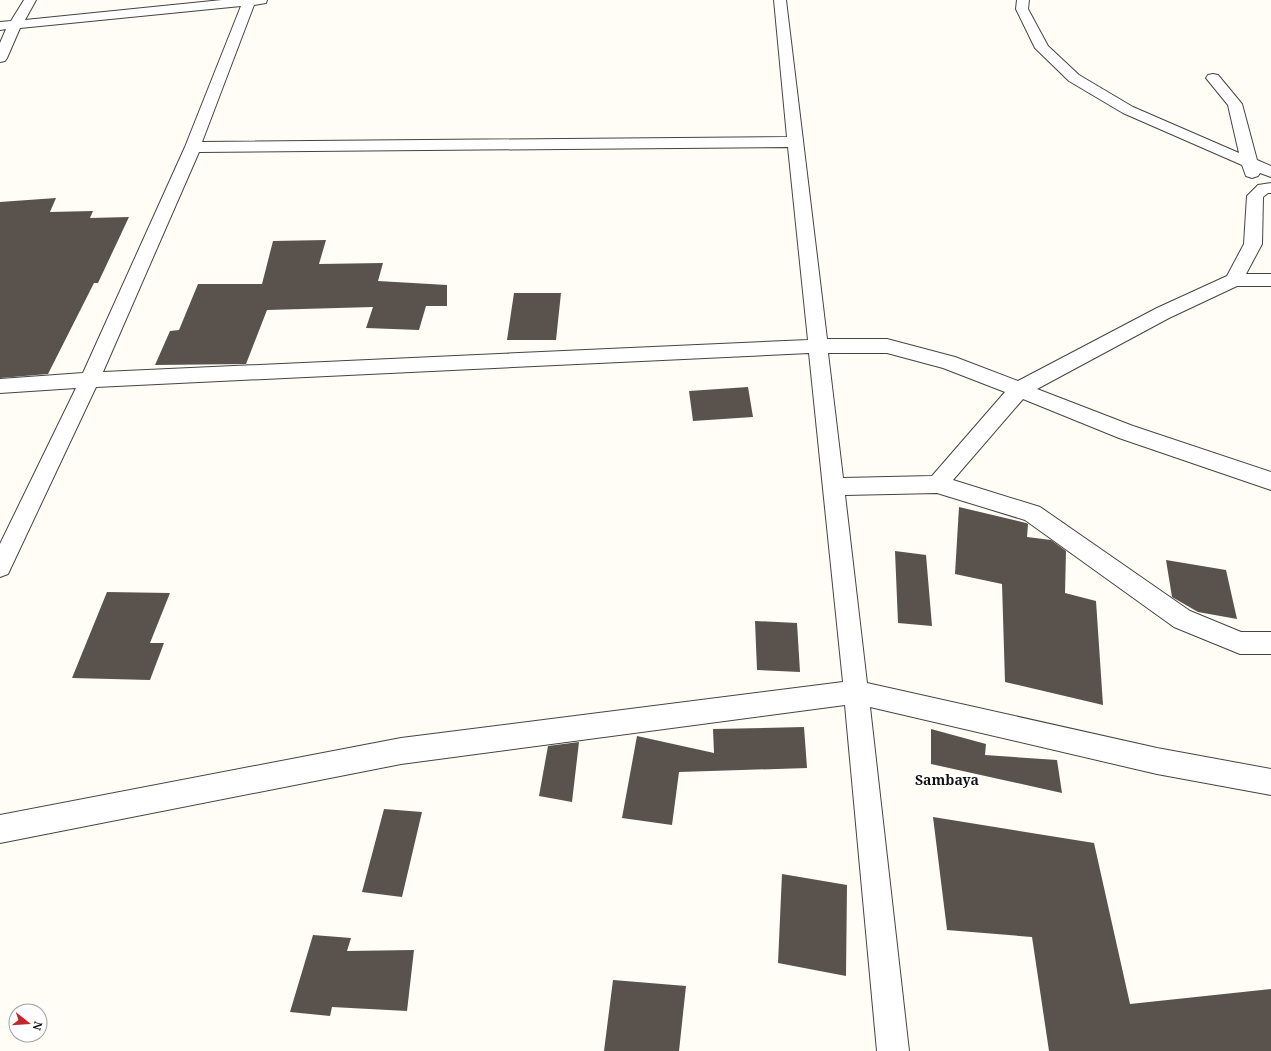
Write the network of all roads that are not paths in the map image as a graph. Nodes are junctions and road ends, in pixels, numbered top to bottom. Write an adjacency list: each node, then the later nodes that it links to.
1 (30, 0): 5 (street)
2 (255, 0): 5 (street); 10 (street)
3 (780, 0): 9 (street)
4 (1023, 0): 11 (street)
5 (15, 25): 6 (street); 7 (street)
6 (0, 26)
7 (0, 58)
8 (1213, 78): 11 (street)
9 (796, 142): 10 (street); 16 (street)
10 (193, 147): 17 (street)
11 (1251, 164): 12 (street); 13 (street)
12 (1271, 172)
13 (1263, 192): 14 (street)
14 (1234, 280): 15 (street); 19 (street)
15 (1271, 280)
16 (818, 346): 17 (street); 19 (street); 22 (street)
17 (90, 380): 18 (street); 23 (street)
18 (0, 386)
19 (1020, 389): 20 (street); 21 (street)
20 (1271, 481)
21 (937, 484): 22 (street); 24 (street)
22 (834, 487): 25 (street)
23 (0, 567)
24 (1271, 643)
25 (856, 692): 26 (street); 27 (street); 28 (street)
26 (1271, 782)
27 (0, 829)
28 (893, 1051)

